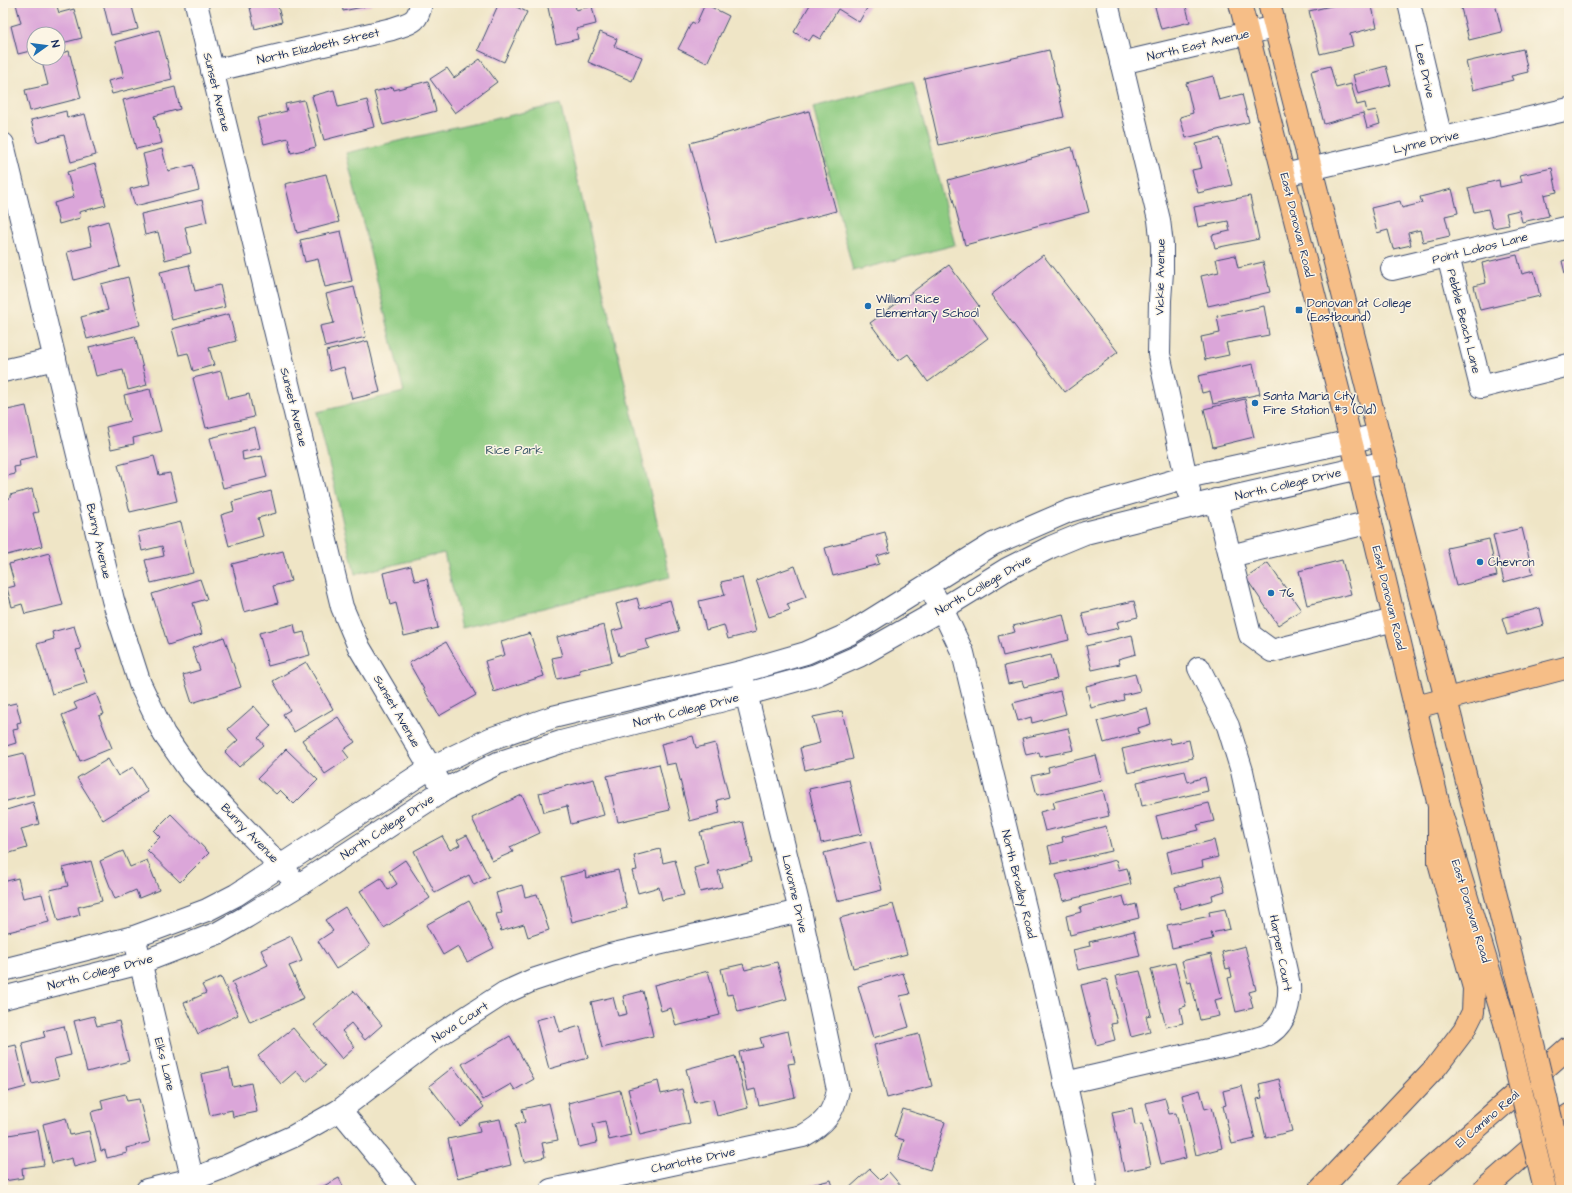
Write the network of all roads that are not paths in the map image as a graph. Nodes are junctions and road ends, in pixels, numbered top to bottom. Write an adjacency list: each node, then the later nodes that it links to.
1 (196, 3): 10 (street, Sunset Avenue)
2 (1107, 3): 9 (street, Vickie Avenue)
3 (1240, 3): 8 (main road, East Donovan Road)
4 (1269, 3): 7 (main road, East Donovan Road)
5 (1409, 3): 12 (street, Lee Drive)
6 (420, 9): 10 (street, North Elizabeth Street)
7 (1275, 27): 8 (street, North East Avenue); 14 (main road, East Donovan Road)
8 (1248, 33): 9 (street, North East Avenue); 15 (main road, East Donovan Road)
9 (1121, 63): 26 (street, Vickie Avenue)
10 (212, 71): 40 (street, Sunset Avenue)
11 (1569, 110): 12 (street, Lynne Drive)
12 (1441, 138): 14 (street, Lynne Drive)
13 (3, 144): 19 (street, Bunny Avenue)
14 (1310, 169): 15 (street, Lynne Drive); 22 (main road, East Donovan Road)
15 (1284, 175): 23 (main road, East Donovan Road)
16 (1569, 226): 17 (street, Point Lobos Lane)
17 (1448, 256): 18 (street, Point Lobos Lane); 20 (street, Pebble Beach Lane)
18 (1392, 269)
19 (55, 359): 21 (street); 43 (street, Bunny Avenue)
20 (1569, 365)
21 (3, 371)
22 (1379, 435): 23 (street, North College Drive); 24 (main road, East Donovan Road)
23 (1351, 441): 25 (main road, East Donovan Road); 26 (street, North College Drive)
24 (1386, 462): 25 (street, North College Drive); 38 (main road, East Donovan Road)
25 (1358, 468): 27 (street, North College Drive); 29 (main road, East Donovan Road)
26 (1187, 478): 28 (street, Vickie Avenue); 31 (street, North College Drive)
27 (1216, 500): 28 (street, North College Drive); 30 (street)
28 (1193, 506): 32 (street, North College Drive)
29 (1371, 522): 30 (street); 33 (main road, East Donovan Road)
30 (1230, 556): 33 (street)
31 (927, 586): 32 (street, North Bradley Road); 36 (street, North College Drive)
32 (942, 609): 37 (street, North College Drive); 51 (street, North Bradley Road)
33 (1394, 620): 39 (main road, East Donovan Road)
34 (1569, 667): 38 (main road)
35 (1199, 668): 51 (street, Harper Court)
36 (741, 672): 37 (street, Lavonne Drive); 40 (street, North College Drive)
37 (747, 694): 41 (street, North College Drive); 45 (street, Lavonne Drive)
38 (1447, 700): 39 (main road); 64 (main road, East Donovan Road, bridge)
39 (1416, 707): 42 (main road, East Donovan Road)
40 (430, 768): 41 (street, Sunset Avenue); 43 (street, North College Drive)
41 (444, 790): 44 (street, North College Drive)
42 (1439, 806): 60 (main road); 63 (main road, East Donovan Road, bridge)
43 (282, 865): 44 (street, Bunny Avenue); 46 (street, North College Drive)
44 (299, 885): 47 (street, North College Drive)
45 (800, 911): 52 (street, Nova Court); 54 (street, Lavonne Drive)
46 (134, 937): 47 (street, Elks Lane); 48 (street, North College Drive)
47 (140, 963): 49 (street, North College Drive); 55 (street, Elks Lane)
48 (3, 970)
49 (3, 998)
50 (1569, 1047): 61 (main road, El Camino Real)
51 (1065, 1083): 59 (street, North Bradley Road)
52 (340, 1110): 55 (street, Nova Court); 57 (street)
53 (1569, 1116): 62 (main road)
54 (829, 1117): 58 (street, Charlotte Drive)
55 (194, 1184): 56 (street, Nova Court)
56 (147, 1190)
57 (406, 1190)
58 (551, 1190)
59 (1086, 1190)
60 (1320, 1190)
61 (1406, 1190)
62 (1484, 1190)
63 (1545, 1190)
64 (1568, 1190)

